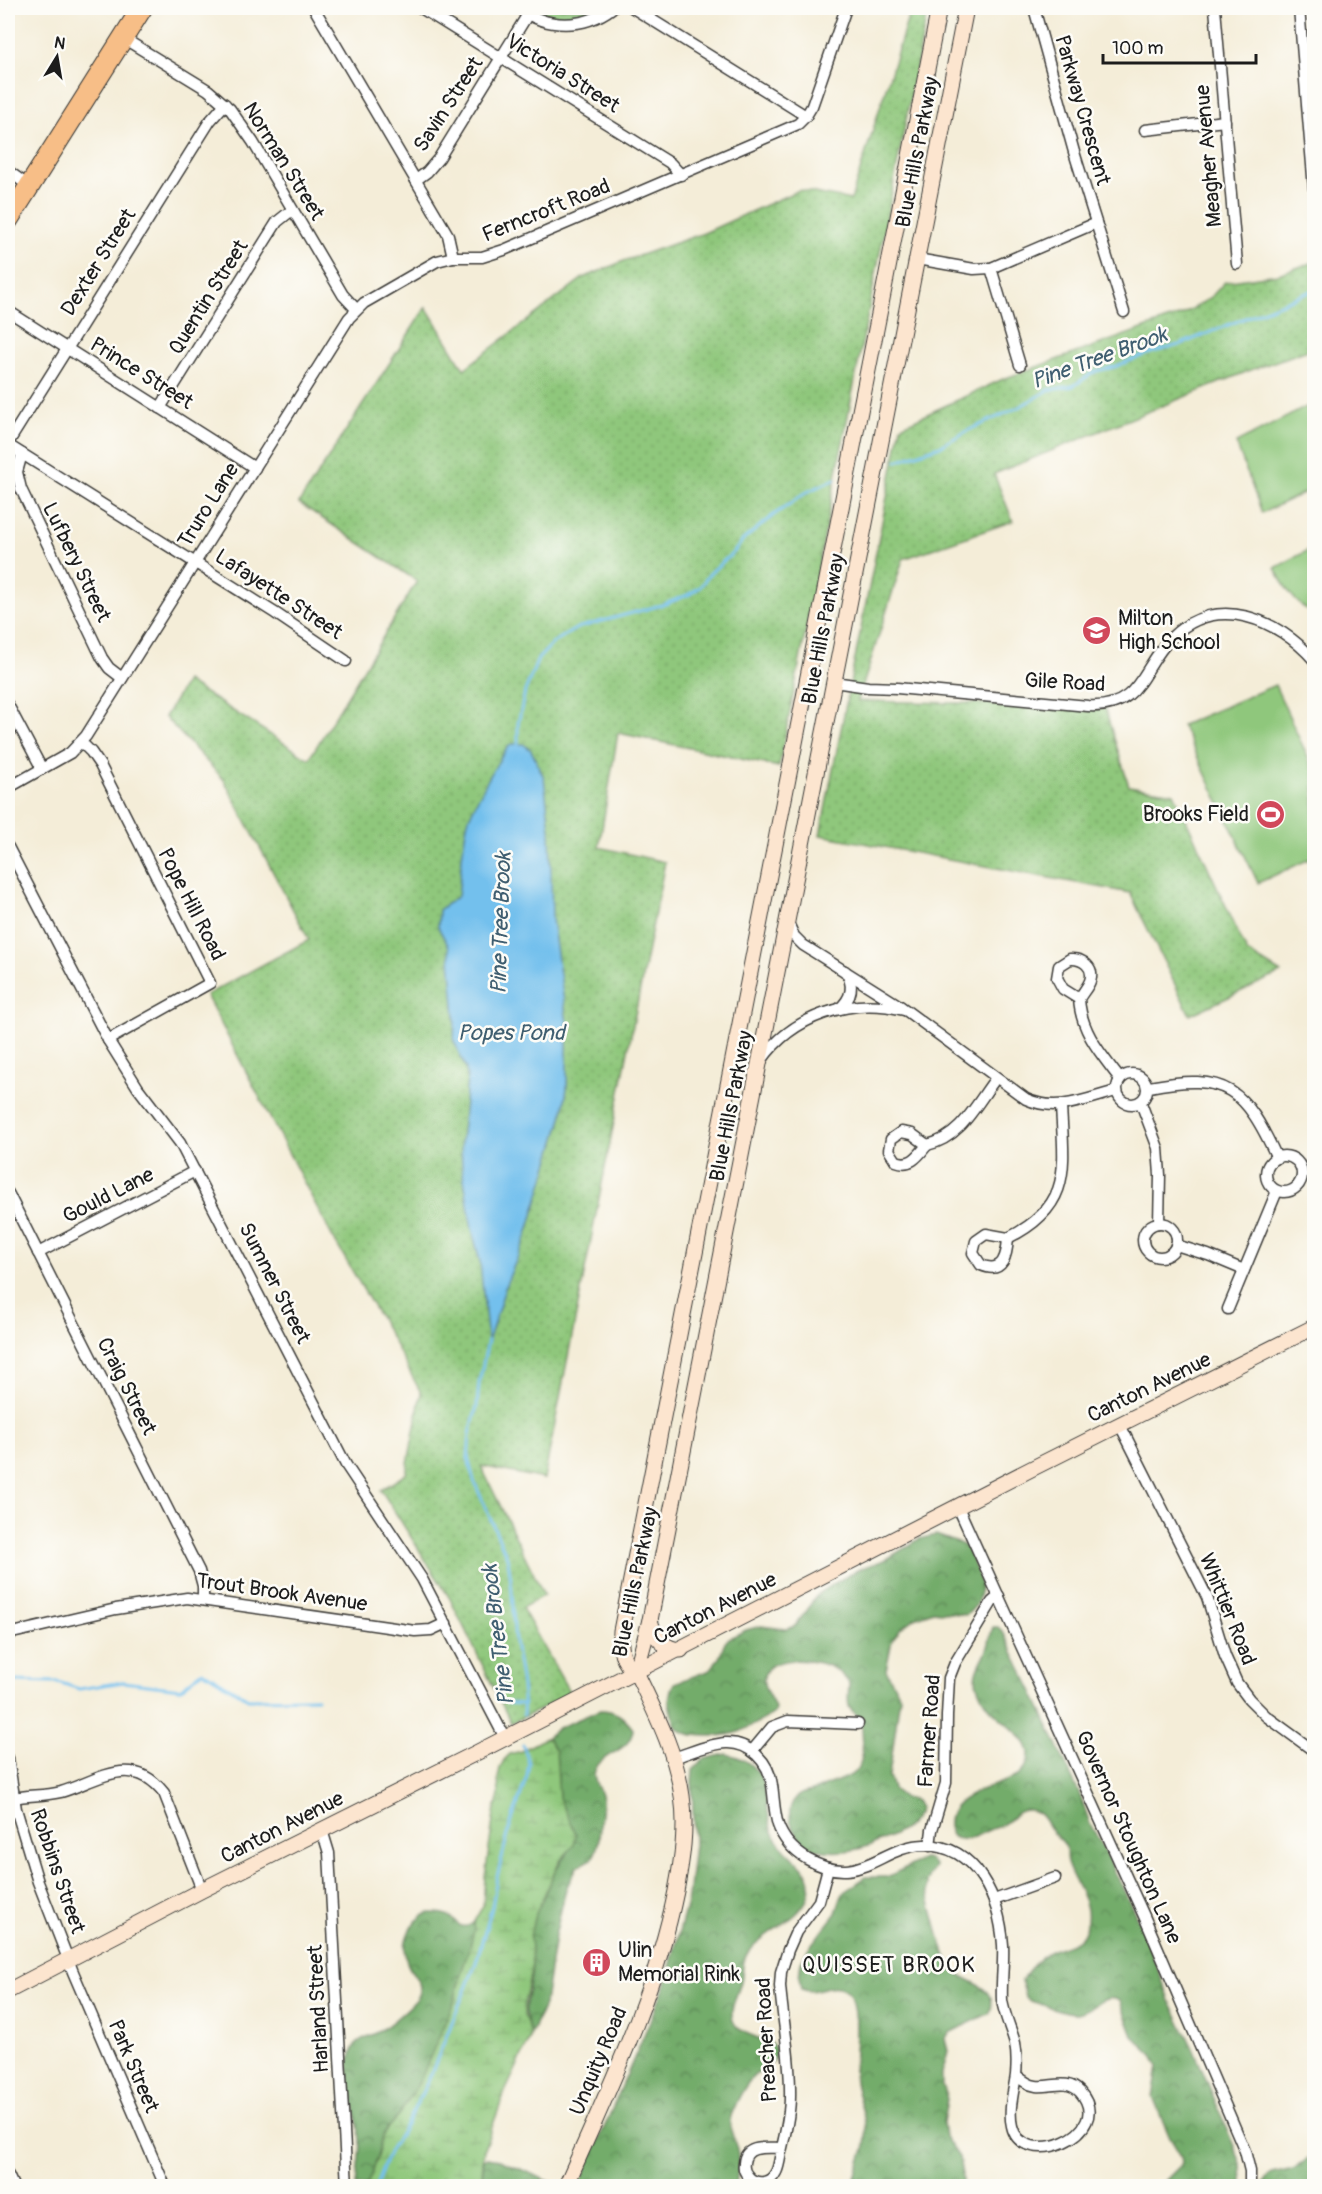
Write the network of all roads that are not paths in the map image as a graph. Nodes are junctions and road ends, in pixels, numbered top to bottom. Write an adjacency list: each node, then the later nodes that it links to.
1 (142, 8): 13 (highway)
2 (314, 8): 21 (street)
3 (421, 8): 14 (street, Victoria Street)
4 (612, 8): 12 (street)
5 (633, 8): 16 (street)
6 (846, 8): 16 (street)
7 (939, 8): 27 (main road, Blue Hills Parkway)
8 (966, 8): 28 (main road, Blue Hills Parkway)
9 (1034, 8): 26 (street, Parkway Crescent)
10 (1215, 8): 17 (street, Meagher Avenue)
11 (1299, 8): 23 (street)
12 (523, 11): 14 (street, Savin Street)
13 (123, 38): 15 (street, Norman Street); 22 (highway)
14 (501, 57): 20 (street, Victoria Street); 21 (street, Savin Street)
15 (225, 104): 24 (street, Norman Street); 35 (street, Dexter Street)
16 (806, 116): 20 (street, Ferncroft Road)
17 (1225, 121): 18 (street); 30 (street, Meagher Avenue)
18 (1146, 130)
19 (8, 171): 22 (street)
20 (681, 175): 29 (street, Ferncroft Road)
21 (416, 180): 29 (street)
22 (29, 186): 25 (highway)
23 (1314, 189)
24 (292, 210): 32 (street, Norman Street); 37 (street, Quentin Street)
25 (8, 220)
26 (1096, 223): 31 (street); 34 (street, Parkway Crescent)
27 (892, 245): 28 (main road); 64 (main road, Blue Hills Parkway)
28 (918, 254): 31 (street); 45 (main road, Blue Hills Parkway)
29 (453, 257): 32 (street, Truro Lane)
30 (1237, 264)
31 (991, 268): 36 (street)
32 (356, 309): 40 (street, Truro Lane)
33 (8, 311): 35 (street, Prince Street)
34 (1124, 312)
35 (67, 348): 37 (street, Prince Street); 38 (street, Dexter Street)
36 (1020, 365)
37 (160, 408): 40 (street, Prince Street)
38 (8, 444): 39 (street, Lafayette Street)
39 (22, 454): 41 (street, Lafayette Street); 44 (street, Lufbery Street)
40 (255, 468): 41 (street, Truro Lane)
41 (195, 563): 43 (street, Lafayette Street); 44 (street, Truro Lane)
42 (1314, 660): 45 (street, Gile Road)
43 (346, 661)
44 (122, 678): 47 (street, Truro Lane)
45 (834, 681): 51 (main road, Blue Hills Parkway)
46 (8, 705): 48 (street)
47 (81, 742): 48 (street, Truro Lane); 56 (street, Pope Hill Road)
48 (42, 769): 49 (street, Truro Lane)
49 (8, 788)
50 (8, 847): 56 (street, Sumner Street)
51 (788, 923): 52 (street); 57 (main road, Blue Hills Parkway)
52 (845, 971): 54 (street); 55 (street)
53 (1079, 999): 59 (street)
54 (839, 1009): 55 (street); 57 (street)
55 (910, 1012): 58 (street)
56 (108, 1040): 68 (street, Sumner Street)
57 (761, 1061): 66 (main road, Blue Hills Parkway)
58 (996, 1078): 63 (street); 65 (street)
59 (1120, 1079): 60 (street); 61 (street)
60 (1149, 1087): 62 (street); 67 (street)
61 (1116, 1091): 62 (street); 63 (street)
62 (1141, 1103): 71 (street)
63 (1061, 1106): 72 (street)
64 (718, 1145): 66 (main road); 83 (main road, Blue Hills Parkway)
65 (927, 1145)
66 (744, 1150): 82 (main road, Blue Hills Parkway)
67 (1277, 1158): 69 (street); 69 (street)
68 (195, 1171): 74 (street, Gould Lane); 84 (street, Sumner Street)
69 (1277, 1191): 75 (street)
70 (8, 1193): 74 (street, Craig Street)
71 (1159, 1223): 73 (street); 73 (street)
72 (1008, 1238)
73 (1176, 1245): 75 (street)
74 (38, 1253): 81 (street, Craig Street)
75 (1244, 1270): 76 (street)
76 (1228, 1309)
77 (1314, 1328): 78 (main road, Canton Avenue)
78 (1120, 1425): 79 (main road, Canton Avenue); 91 (street, Whittier Road)
79 (958, 1507): 80 (street, Governor Stoughton Lane); 86 (main road, Canton Avenue)
80 (999, 1596): 96 (street, Farmer Road); 110 (street, Governor Stoughton Lane)
81 (203, 1599): 84 (street, Trout Brook Avenue); 85 (street, Trout Brook Avenue)
82 (650, 1620): 83 (main road); 86 (main road); 87 (main road, Blue Hills Parkway)
83 (623, 1622): 87 (main road, Blue Hills Parkway)
84 (446, 1623): 89 (street, Sumner Street)
85 (8, 1634)
86 (681, 1650): 87 (main road, Canton Avenue)
87 (636, 1672): 89 (main road, Canton Avenue); 93 (main road, Unquity Road)
88 (858, 1724): 90 (street)
89 (505, 1738): 95 (main road, Canton Avenue)
90 (752, 1751): 93 (street); 97 (street)
91 (1314, 1751)
92 (8, 1758): 94 (street, Robbins Street)
93 (673, 1758): 109 (main road, Unquity Road)
94 (14, 1798): 99 (street); 101 (street, Robbins Street)
95 (322, 1830): 99 (main road, Canton Avenue); 108 (street, Harland Street)
96 (930, 1846): 97 (street); 100 (street)
97 (828, 1868): 104 (street, Preacher Road)
98 (1055, 1878): 100 (street)
99 (202, 1890): 101 (main road, Canton Avenue)
100 (994, 1900): 103 (street)
101 (69, 1960): 102 (main road, Canton Avenue); 107 (street, Park Street)
102 (8, 1991)
103 (1016, 2075): 103 (street)
104 (782, 2148)
105 (8, 2175): 106 (street)
106 (14, 2187)
107 (165, 2187)
108 (347, 2187)
109 (566, 2187)
110 (1250, 2187)

